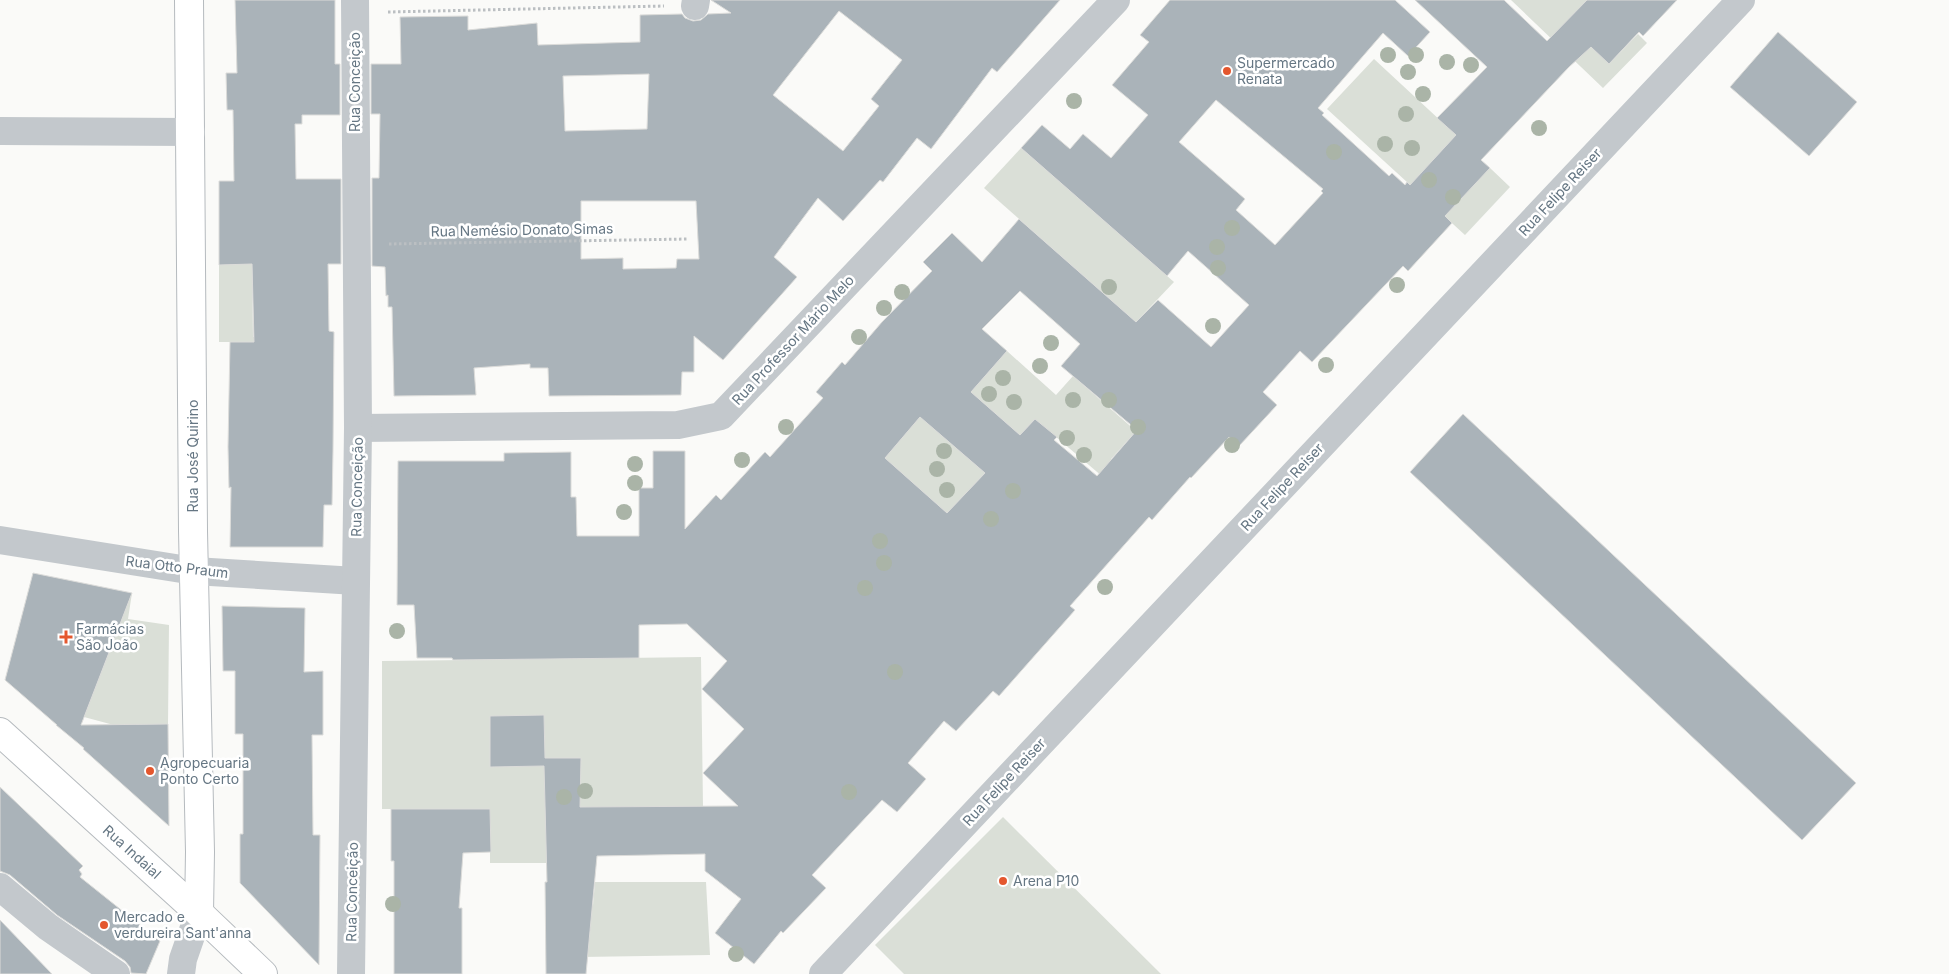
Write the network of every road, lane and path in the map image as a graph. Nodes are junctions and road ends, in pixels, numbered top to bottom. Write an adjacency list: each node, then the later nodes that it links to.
1 (189, 0): 7 (main road, Rua José Quirino)
2 (1116, 0): 10 (street, Rua Professor Mário Melo)
3 (1741, 0): 21 (street, Rua Felipe Reiser)
4 (695, 3): 5 (path)
5 (355, 6): 9 (street, Rua Conceição)
6 (0, 132): 7 (street)
7 (191, 132): 12 (main road, Rua José Quirino)
8 (688, 239): 9 (path, Rua Nemésio Donato Simas)
9 (356, 245): 10 (street, Rua Conceição)
10 (358, 428): 13 (street, Rua Conceição)
11 (0, 540): 12 (street, Rua Otto Praum)
12 (194, 571): 13 (street, Rua Otto Praum); 16 (main road, Rua José Quirino)
13 (356, 581): 20 (street, Rua Conceição)
14 (0, 732): 16 (main road, Rua Indaial)
15 (0, 887): 17 (street)
16 (198, 913): 18 (street); 19 (main road, Rua Indaial)
17 (116, 974)
18 (181, 974)
19 (263, 974)
20 (351, 974)
21 (823, 974)

